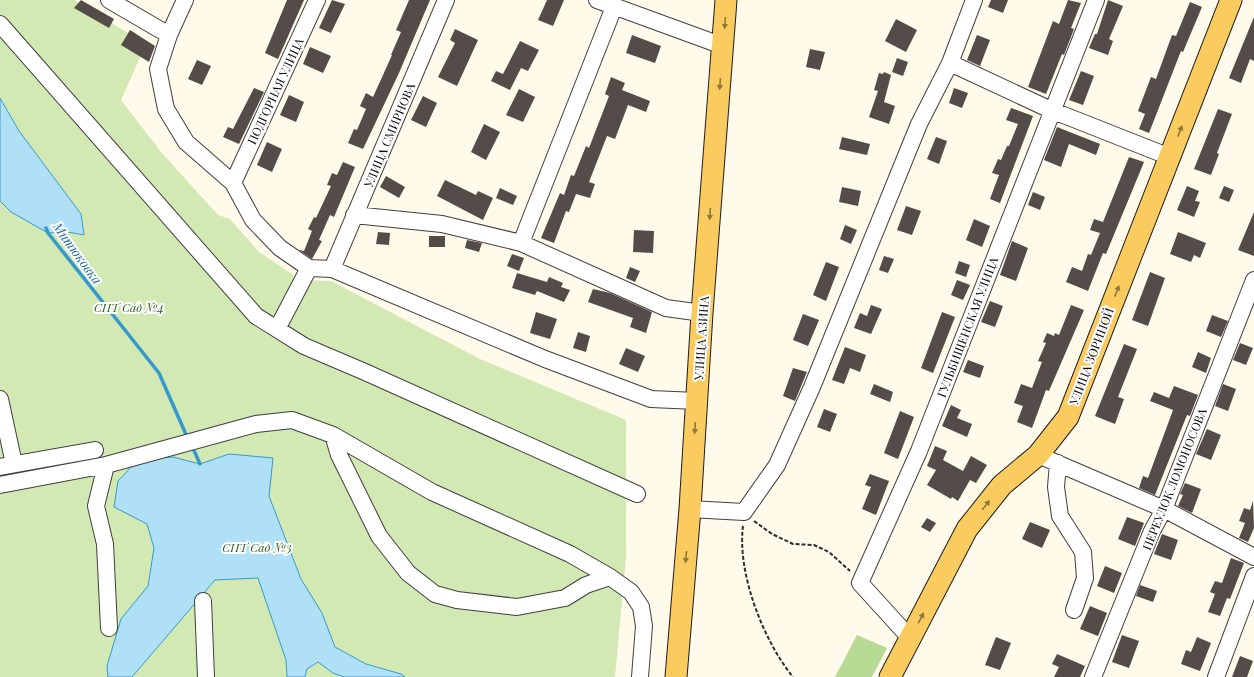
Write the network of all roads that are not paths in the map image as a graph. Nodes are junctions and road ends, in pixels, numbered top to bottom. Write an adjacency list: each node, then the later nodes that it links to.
1 (109, 0): 12 (street)
2 (185, 0): 12 (street)
3 (317, 0): 17 (street, ПОДГОРНАЯ УЛИЦА)
4 (446, 0): 18 (street, УЛИЦА СМИРНОВА)
5 (597, 0): 10 (street)
6 (726, 0): 13 (main road, УЛИЦА АЗИНА, one-way to 13)
7 (974, 0): 14 (street)
8 (1096, 0): 15 (street, ГУЛЬБИЩЕНСКАЯ УЛИЦА)
9 (1231, 0): 16 (main road, УЛИЦА ЗОРИНОЙ, one-way to 9)
10 (614, 8): 13 (street); 19 (street)
11 (3, 34): 24 (street)
12 (169, 35): 17 (street)
13 (723, 46): 23 (main road, УЛИЦА АЗИНА, one-way to 23)
14 (950, 64): 15 (street); 35 (street)
15 (1051, 110): 16 (street); 43 (street, ГУЛЬБИЩЕНСКАЯ УЛИЦА)
16 (1170, 157): 29 (main road, УЛИЦА ЗОРИНОЙ, one-way to 16)
17 (233, 183): 20 (street)
18 (354, 215): 19 (street); 21 (street, УЛИЦА СМИРНОВА)
19 (521, 243): 23 (street)
20 (309, 268): 21 (street); 24 (street)
21 (332, 269): 26 (street)
22 (1254, 280): 36 (street, ПЕРЕУЛОК ЛОМОНОСОВА)
23 (702, 313): 26 (main road, УЛИЦА АЗИНА)
24 (277, 329): 34 (street)
25 (0, 399): 31 (street)
26 (697, 400): 35 (main road, УЛИЦА АЗИНА, one-way to 35)
27 (333, 434): 32 (street); 39 (street); 39 (street)
28 (95, 450): 31 (street)
29 (1038, 455): 30 (street); 43 (main road, УЛИЦА ЗОРИНОЙ, one-way to 29)
30 (1058, 463): 36 (street); 41 (street)
31 (7, 465)
32 (106, 465): 33 (street); 42 (street)
33 (0, 485)
34 (637, 494)
35 (690, 509): 46 (main road, УЛИЦА АЗИНА, one-way to 46)
36 (1164, 509): 37 (street); 48 (street, ПЕРЕУЛОК ЛОМОНОСОВА)
37 (1254, 557)
38 (1254, 576): 49 (street)
39 (610, 577): 45 (street)
40 (203, 601): 44 (street)
41 (1074, 610)
42 (109, 628)
43 (910, 638): 47 (main road, УЛИЦА ЗОРИНОЙ)
44 (206, 677)
45 (640, 677)
46 (676, 677)
47 (890, 677)
48 (1093, 677)
49 (1216, 677)

